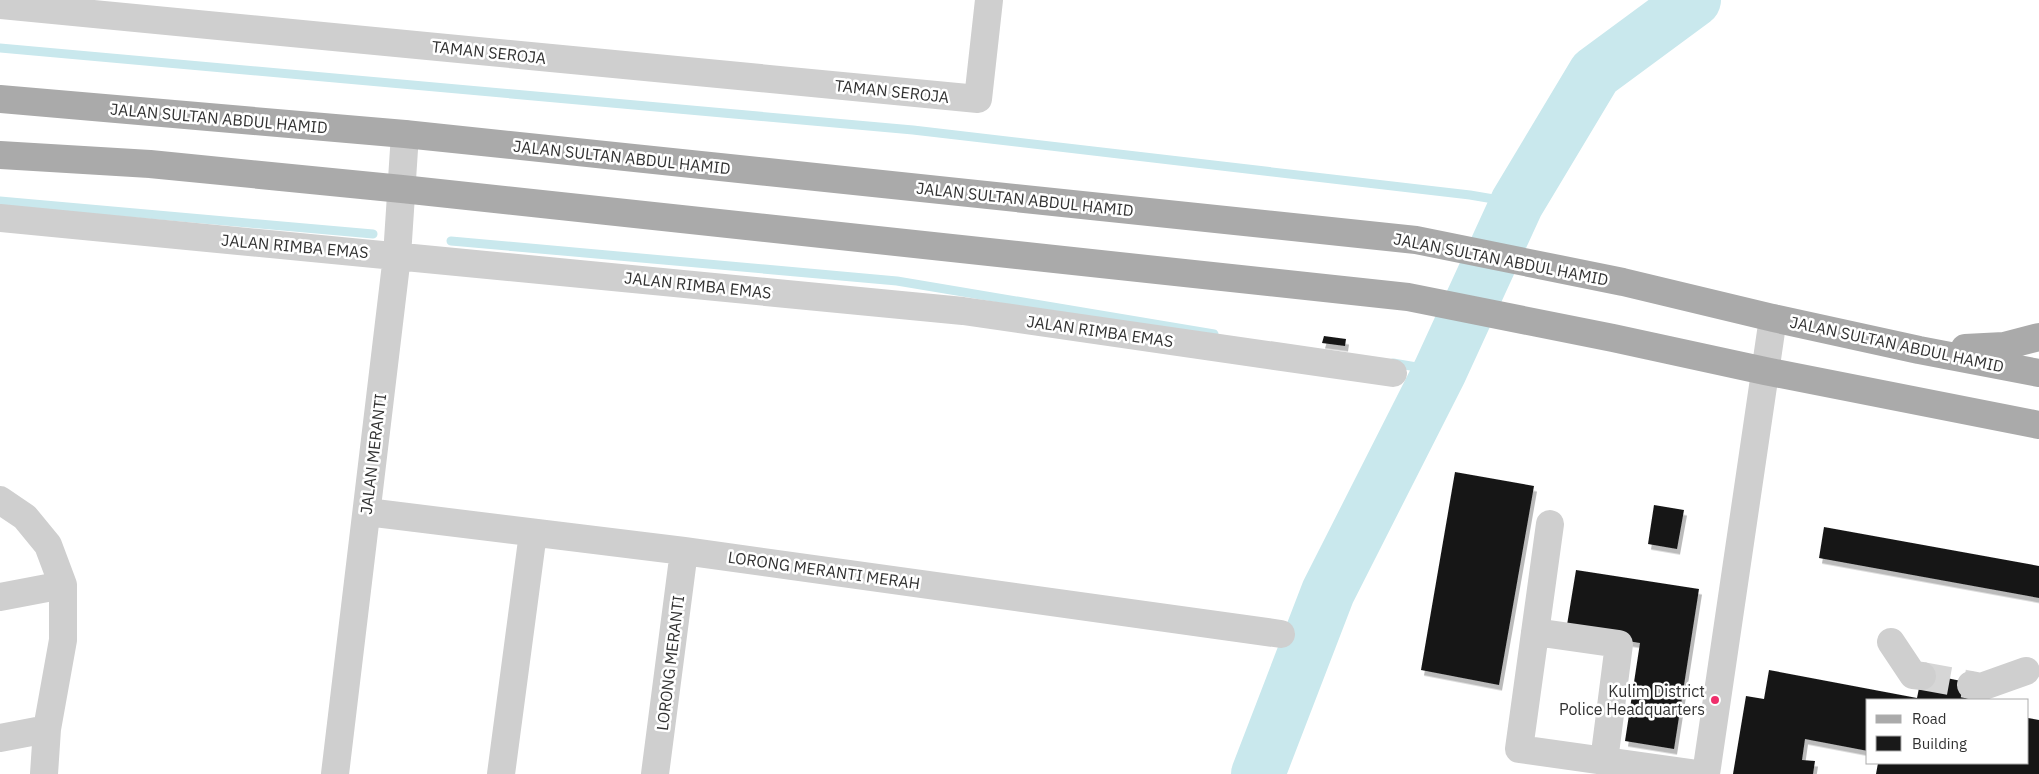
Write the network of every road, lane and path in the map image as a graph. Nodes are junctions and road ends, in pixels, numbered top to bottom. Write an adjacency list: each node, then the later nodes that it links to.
1 (989, 0): 2 (street, TAMAN SEROJA)
2 (0, 5)
3 (0, 99): 4 (main road, JALAN SULTAN ABDUL HAMID)
4 (405, 134): 6 (street, JALAN MERANTI); 9 (main road, JALAN SULTAN ABDUL HAMID)
5 (0, 155): 6 (main road)
6 (402, 189): 8 (street, JALAN MERANTI); 12 (main road)
7 (0, 218): 8 (street, JALAN RIMBA EMAS)
8 (397, 256): 13 (street, JALAN RIMBA EMAS); 19 (street, JALAN MERANTI)
9 (1773, 318): 11 (main road, JALAN SULTAN ABDUL HAMID); 12 (street)
10 (2039, 337): 11 (main road)
11 (1919, 350): 14 (main road, JALAN SULTAN ABDUL HAMID)
12 (1765, 371): 16 (main road); 39 (street)
13 (1393, 373)
14 (2039, 373)
15 (2039, 417): 16 (main road)
16 (2007, 419): 17 (main road)
17 (2039, 425)
18 (0, 500): 23 (street)
19 (366, 512): 21 (street, LORONG MERANTI MERAH); 35 (street, JALAN MERANTI)
20 (1550, 524): 25 (street)
21 (533, 533): 22 (street, LORONG MERANTI MERAH); 36 (street)
22 (684, 551): 26 (street, LORONG MERANTI MERAH); 37 (street, LORONG MERANTI)
23 (63, 585): 24 (street); 31 (street)
24 (0, 597)
25 (1535, 632): 33 (street); 33 (street)
26 (1281, 634)
27 (1891, 642): 29 (street)
28 (2026, 671): 30 (street)
29 (1922, 676)
30 (1971, 685)
31 (48, 730): 32 (street); 34 (street)
32 (0, 738)
33 (1604, 761): 38 (street)
34 (44, 774)
35 (336, 774)
36 (502, 774)
37 (655, 774)
38 (1698, 774)
39 (1706, 774)

